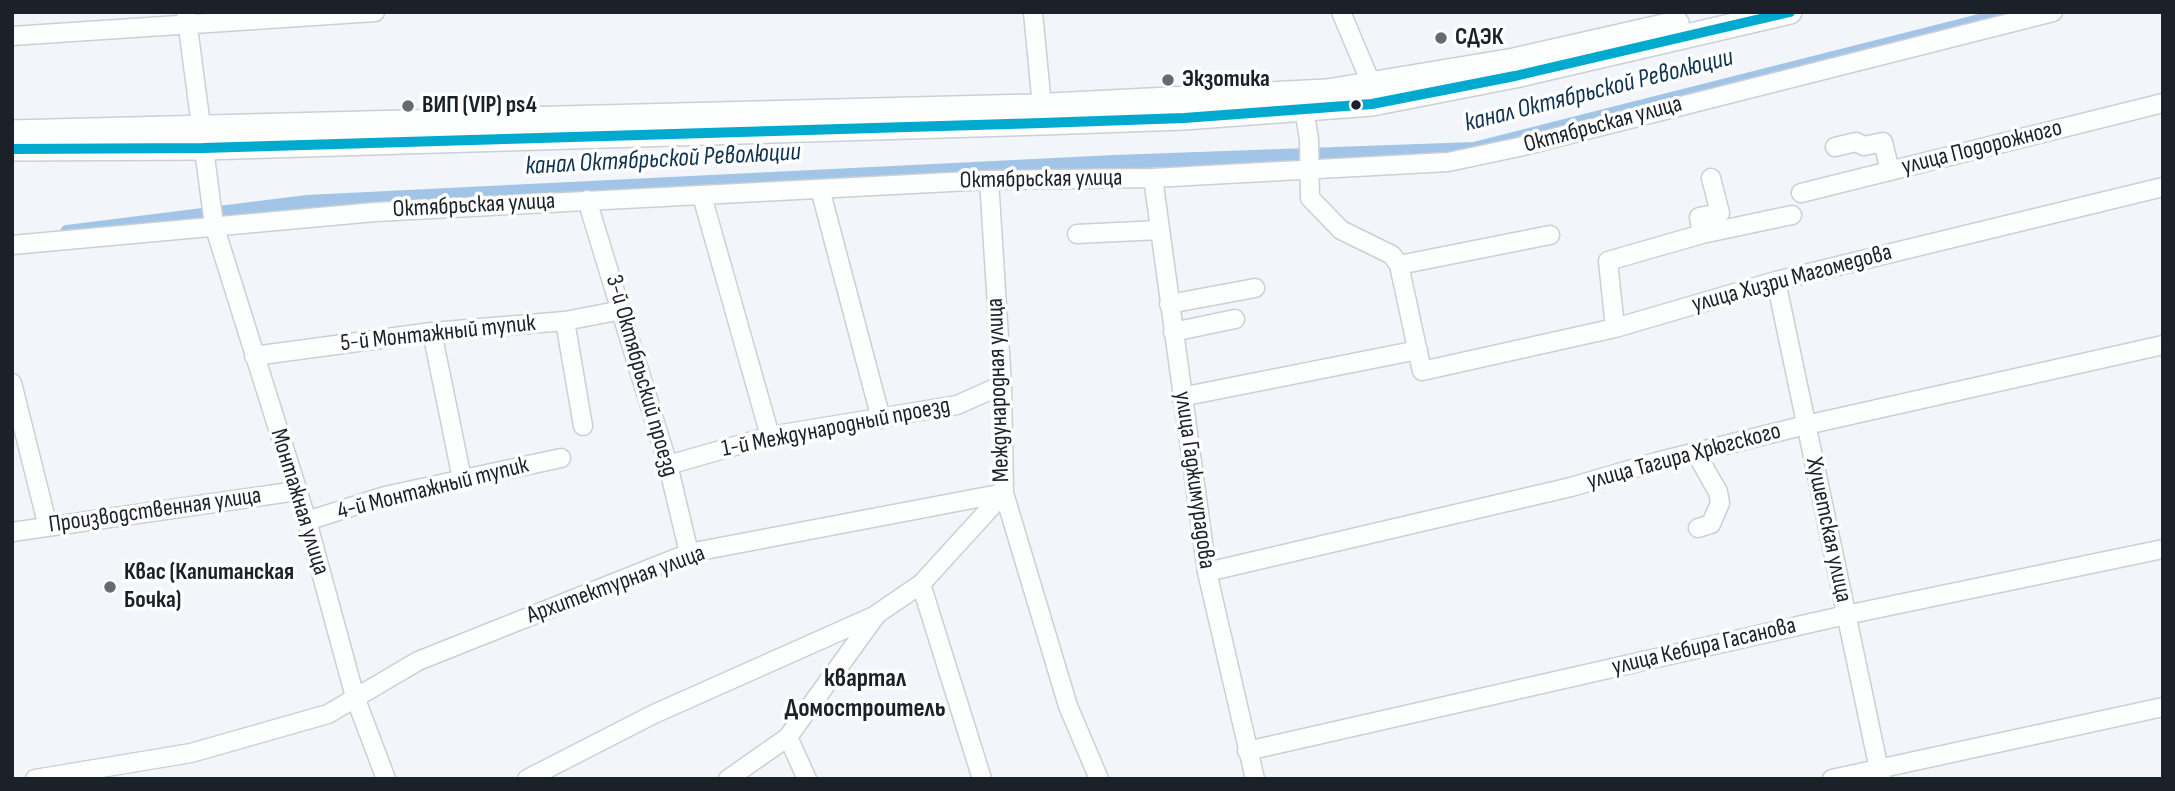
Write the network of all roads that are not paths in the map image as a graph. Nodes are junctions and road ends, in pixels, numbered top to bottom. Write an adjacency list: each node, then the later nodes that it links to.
1 (375, 12): 7 (street)
2 (1033, 12): 12 (street)
3 (1341, 12): 9 (street)
4 (1728, 12): 9 (main road)
5 (1790, 12): 9 (main road)
6 (2053, 12): 17 (street, Октябрьская улица)
7 (187, 18): 8 (street); 14 (street, Монтажная улица)
8 (12, 36)
9 (1371, 94): 10 (main road)
10 (1302, 99): 12 (main road); 17 (street)
11 (2163, 103): 18 (street, улица Подорожного)
12 (1043, 114): 14 (main road)
13 (12, 132): 14 (main road)
14 (203, 139): 16 (main road); 28 (street, Монтажная улица)
15 (1835, 147): 18 (street)
16 (12, 149)
17 (1309, 170): 19 (street, Октябрьская улица); 34 (street)
18 (1890, 170): 24 (street, улица Подорожного)
19 (1153, 178): 21 (street, Октябрьская улица); 29 (street, улица Гаджимурадова)
20 (1712, 178): 31 (street)
21 (989, 180): 23 (street, Октябрьская улица); 48 (street, Международная улица)
22 (2163, 187): 35 (street, улица Хизри Магомедова)
23 (820, 189): 25 (street, Октябрьская улица); 50 (street)
24 (1801, 192)
25 (702, 196): 26 (street, Октябрьская улица); 53 (street)
26 (587, 200): 28 (street, Октябрьская улица); 38 (street, 3-й Октябрьский проезд)
27 (1793, 215): 31 (street)
28 (213, 220): 33 (street, Октябрьская улица); 46 (street, Монтажная улица)
29 (1159, 230): 30 (street); 37 (street, улица Гаджимурадова)
30 (1077, 234)
31 (1702, 234): 41 (street)
32 (1550, 235): 34 (street)
33 (12, 245)
34 (1399, 265): 45 (street)
35 (1776, 281): 41 (street, улица Хизри Магомедова); 51 (street, Хушетская улица)
36 (1255, 288): 37 (street)
37 (1169, 304): 43 (street, улица Гаджимурадова)
38 (622, 310): 40 (street, 5-й Монтажный тупик); 56 (street, 3-й Октябрьский проезд)
39 (1235, 319): 43 (street)
40 (565, 321): 42 (street, 5-й Монтажный тупик); 52 (street)
41 (1615, 328): 45 (street, улица Хизри Магомедова)
42 (432, 332): 46 (street, 5-й Монтажный тупик); 57 (street)
43 (1173, 332): 49 (street, улица Гаджимурадова)
44 (2163, 345): 51 (street, улица Тагира Хрюгского)
45 (1418, 350): 49 (street)
46 (254, 356): 58 (street, Монтажная улица)
47 (12, 383): 61 (street)
48 (1002, 385): 50 (street, 1-й Международный проезд); 59 (street, Международная улица)
49 (1181, 397): 66 (street, улица Гаджимурадова)
50 (881, 419): 53 (street, 1-й Международный проезд)
51 (1806, 425): 54 (street, улица Тагира Хрюгского); 69 (street, Хушетская улица)
52 (583, 426)
53 (770, 436): 56 (street, 1-й Международный проезд)
54 (1696, 453): 62 (street); 66 (street, улица Тагира Хрюгского)
55 (561, 458): 57 (street, 4-й Монтажный тупик)
56 (668, 465): 65 (street, 3-й Октябрьский проезд)
57 (462, 479): 60 (street, 4-й Монтажный тупик)
58 (297, 491): 60 (street, Монтажная улица); 61 (street, Производственная улица)
59 (1004, 493): 65 (street, Архитектурная улица); 67 (street, Международная улица); 81 (street)
60 (307, 522): 70 (street, Монтажная улица)
61 (48, 527): 63 (street, Производственная улица)
62 (1698, 528)
63 (12, 532)
64 (2163, 549): 69 (street, улица Кебира Гасанова)
65 (689, 553): 70 (street, Архитектурная улица)
66 (1207, 572): 73 (street, улица Гаджимурадова)
67 (920, 584): 68 (street, Международная улица); 80 (street)
68 (877, 614): 72 (street, Международная улица); 77 (street)
69 (1846, 615): 73 (street, улица Кебира Гасанова); 74 (street, Хушетская улица)
70 (355, 697): 75 (street, Архитектурная улица); 76 (street, Монтажная улица)
71 (2163, 707): 74 (street)
72 (788, 737): 78 (street, Международная улица); 79 (street)
73 (1247, 751): 82 (street, улица Гаджимурадова)
74 (1880, 774): 83 (street)
75 (35, 779)
76 (386, 779)
77 (527, 779)
78 (728, 779)
79 (807, 779)
80 (982, 779)
81 (1099, 779)
82 (1255, 779)
83 (1832, 779)

